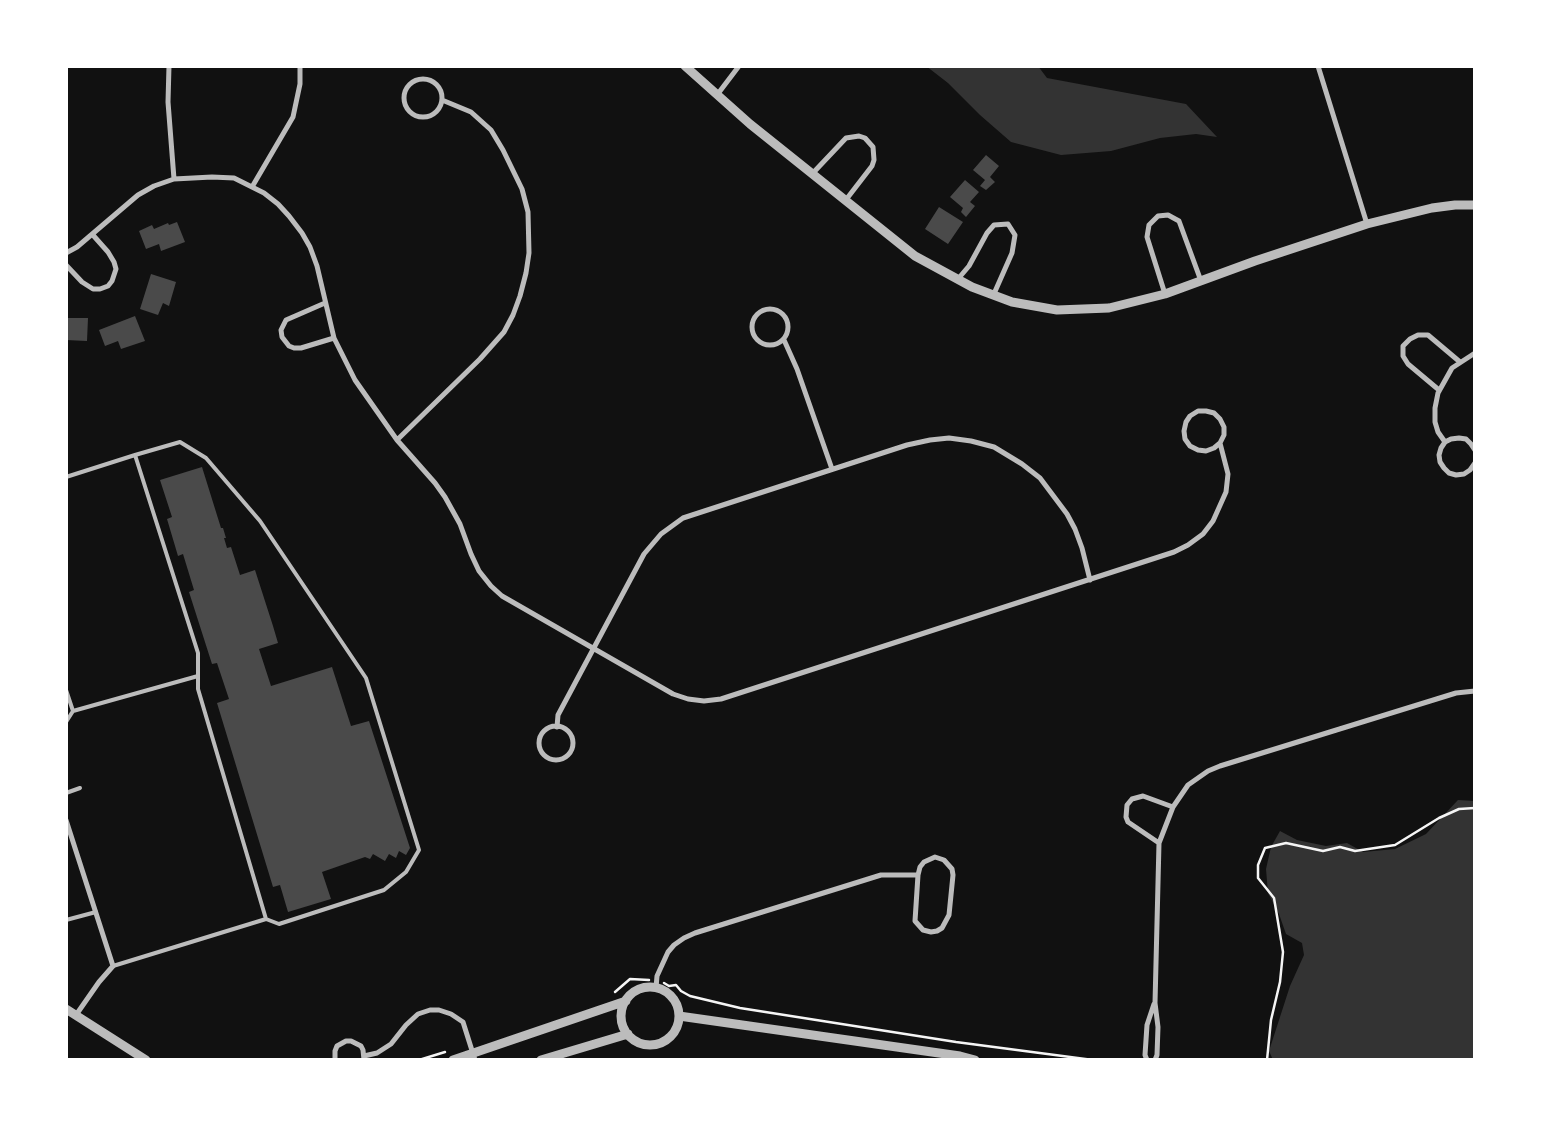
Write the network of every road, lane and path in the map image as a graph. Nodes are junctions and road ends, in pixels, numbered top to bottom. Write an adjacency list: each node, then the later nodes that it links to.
1 (169, 66): 9 (street)
2 (300, 66): 10 (street)
3 (739, 66): 6 (street)
4 (1318, 66): 13 (street)
5 (689, 68): 6 (street)
6 (717, 95): 8 (street)
7 (442, 100): 7 (street); 27 (street)
8 (812, 174): 11 (street); 11 (street)
9 (174, 179): 10 (street); 14 (street)
10 (252, 187): 21 (street)
11 (845, 201): 17 (street)
12 (1475, 205): 13 (street)
13 (1367, 224): 18 (street)
14 (92, 234): 15 (street); 16 (street)
15 (66, 253)
16 (66, 265)
17 (958, 279): 20 (street); 20 (street)
18 (1201, 281): 19 (street); 19 (street)
19 (1165, 294): 20 (street)
20 (993, 296)
21 (325, 304): 22 (street); 22 (street)
22 (334, 338): 27 (street)
23 (784, 340): 23 (street); 33 (street)
24 (1475, 353): 25 (street)
25 (1460, 362): 26 (street); 26 (street)
26 (1439, 390): 28 (street)
27 (397, 440): 36 (street)
28 (1445, 442): 30 (street); 32 (street)
29 (1220, 443): 29 (street); 35 (street)
30 (1475, 450)
31 (135, 455): 34 (lane); 37 (lane); 51 (lane)
32 (1475, 463)
33 (832, 469): 35 (street); 36 (street)
34 (66, 477)
35 (1090, 580): 36 (street)
36 (594, 647): 42 (street)
37 (198, 676): 40 (lane); 51 (lane)
38 (66, 690): 40 (lane)
39 (1475, 691): 45 (street)
40 (73, 711): 41 (lane)
41 (66, 722)
42 (557, 727): 42 (street)
43 (80, 788): 44 (lane)
44 (66, 793)
45 (1173, 807): 48 (street); 48 (street)
46 (1475, 808): 71 (path)
47 (66, 820): 50 (street)
48 (1159, 842): 56 (street)
49 (918, 875): 49 (street); 54 (street)
50 (96, 912): 52 (lane); 53 (street)
51 (266, 919): 53 (lane)
52 (66, 920)
53 (113, 966): 58 (street)
54 (658, 985): 55 (street); 59 (street); 68 (path)
55 (626, 1001): 60 (street); 61 (street)
56 (1155, 1003): 69 (street); 70 (street)
57 (66, 1009): 58 (street)
58 (76, 1015): 63 (street)
59 (679, 1016): 60 (street); 67 (street)
60 (628, 1034): 66 (street)
61 (474, 1056): 62 (street); 65 (street)
62 (364, 1058): 64 (street)
63 (146, 1060)
64 (335, 1060)
65 (453, 1060)
66 (541, 1060)
67 (975, 1060)
68 (1093, 1060)
69 (1147, 1060)
70 (1155, 1060)
71 (1266, 1060)

